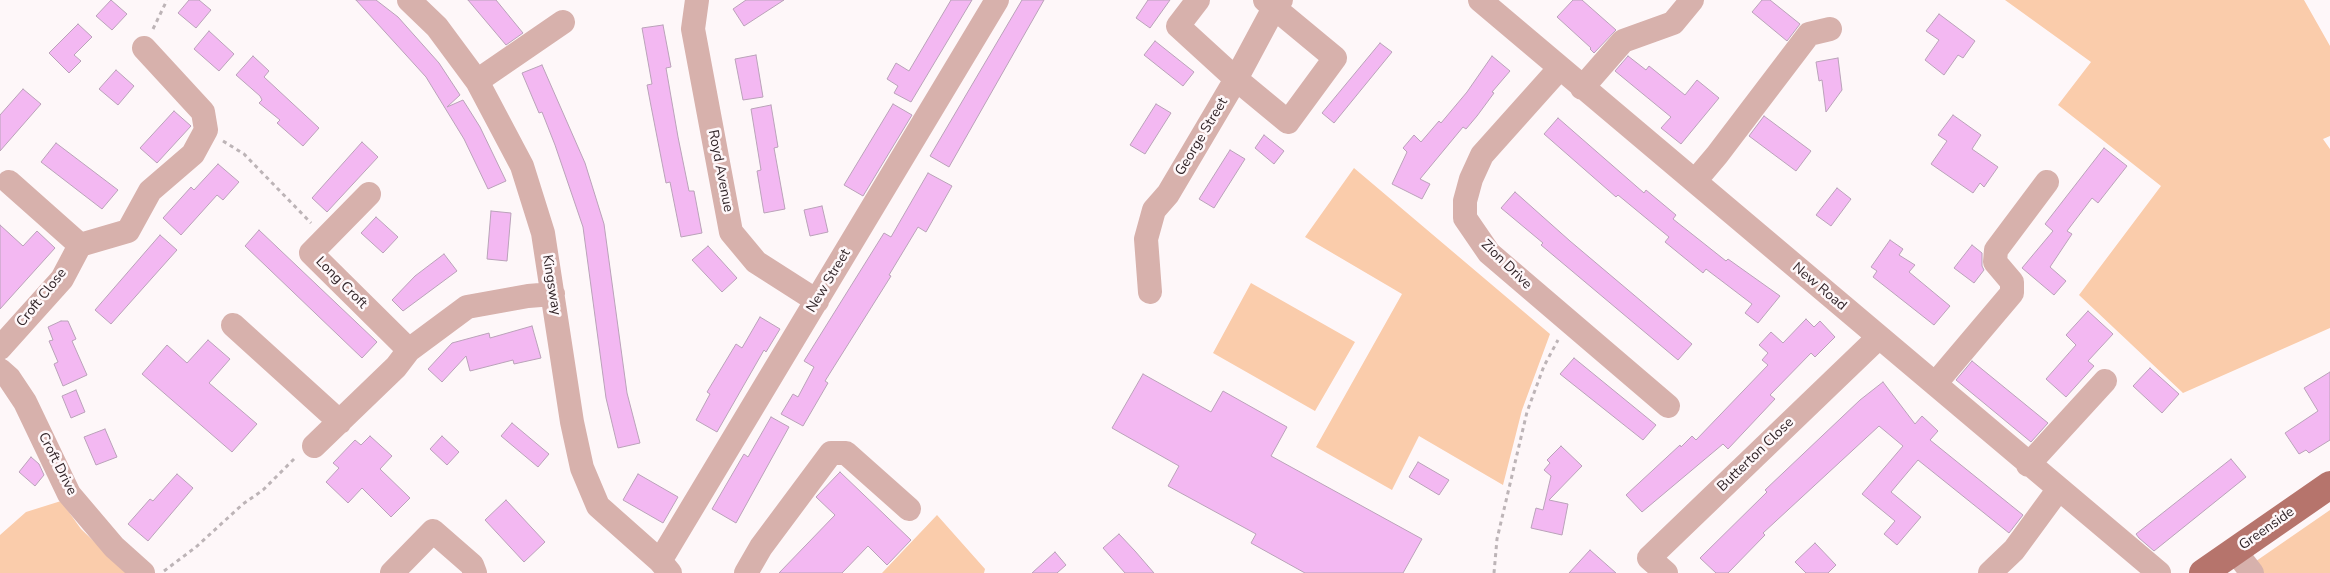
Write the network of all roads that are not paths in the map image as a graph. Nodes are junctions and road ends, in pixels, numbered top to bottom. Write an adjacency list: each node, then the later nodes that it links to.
1 (409, 0): 13 (street, Kingsway)
2 (697, 0): 22 (street, Royd Avenue)
3 (997, 0): 22 (street, New Street)
4 (1198, 0): 12 (street, George Street)
5 (1480, 0): 11 (street, New Road)
6 (1692, 0): 14 (street)
7 (1273, 3): 12 (street, George Street); 12 (street, George Street)
8 (563, 22): 13 (street)
9 (1830, 29): 15 (street)
10 (144, 48): 19 (street)
11 (1559, 68): 14 (street, New Road); 30 (street, Zion Drive)
12 (1236, 79): 20 (street, George Street)
13 (477, 81): 21 (street, Kingsway)
14 (1582, 88): 15 (street, New Road)
15 (1695, 181): 24 (street, New Road)
16 (9, 182): 19 (street)
17 (2047, 182): 29 (street)
18 (369, 194): 26 (street, Long Croft)
19 (80, 245): 25 (street, Croft Close)
20 (1150, 292)
21 (553, 294): 26 (street); 38 (street, Kingsway)
22 (817, 301): 38 (street, New Street)
23 (234, 325): 31 (street)
24 (1879, 337): 29 (street, New Road); 43 (street, Butterton Close)
25 (0, 348)
26 (409, 350): 31 (street)
27 (0, 370): 39 (street, Croft Drive)
28 (2104, 381): 33 (street)
29 (1935, 384): 33 (street, New Road)
30 (1668, 406)
31 (340, 422): 32 (street)
32 (314, 446)
33 (2028, 465): 35 (street, New Road)
34 (2330, 485): 37 (main road, Greenside)
35 (2058, 490): 44 (street); 45 (street, New Road)
36 (909, 509): 42 (street)
37 (2235, 551): 46 (main road, Greenside); 47 (street)
38 (665, 567)
39 (143, 573)
40 (392, 573): 41 (street)
41 (475, 573)
42 (746, 573)
43 (1666, 573)
44 (1990, 573)
45 (2159, 573)
46 (2203, 573)
47 (2252, 573)

